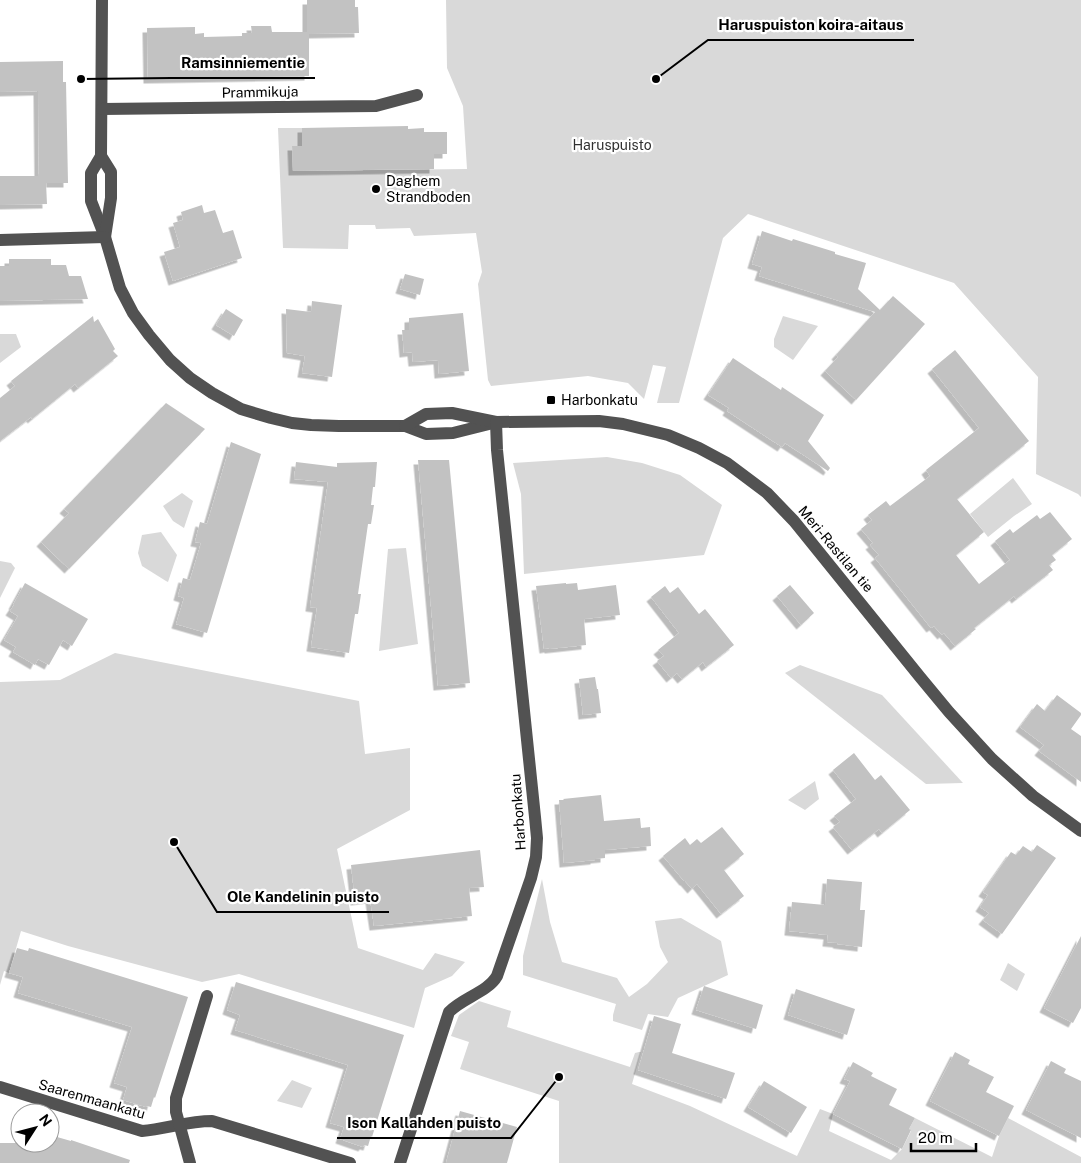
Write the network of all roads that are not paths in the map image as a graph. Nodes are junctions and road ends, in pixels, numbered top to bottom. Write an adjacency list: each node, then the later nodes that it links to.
1 (102, 0): 3 (street, Meri-Rastilan tie)
2 (417, 95): 3 (street, Prammikuja)
3 (102, 109): 4 (street, Meri-Rastilan tie)
4 (101, 156): 5 (street, Meri-Rastilan tie); 5 (street, Meri-Rastilan tie)
5 (105, 237): 6 (street); 8 (street, Meri-Rastilan tie)
6 (0, 240)
7 (496, 422): 8 (street, Meri-Rastilan tie); 8 (street, Meri-Rastilan tie); 9 (street, Meri-Rastilan tie); 15 (street, Harbonkatu)
8 (405, 426)
9 (1081, 831)
10 (208, 996): 12 (street)
11 (0, 1087): 12 (street, Saarenmaankatu)
12 (180, 1125): 13 (street); 14 (street, Saarenmaankatu)
13 (190, 1163)
14 (350, 1163)
15 (400, 1163)

